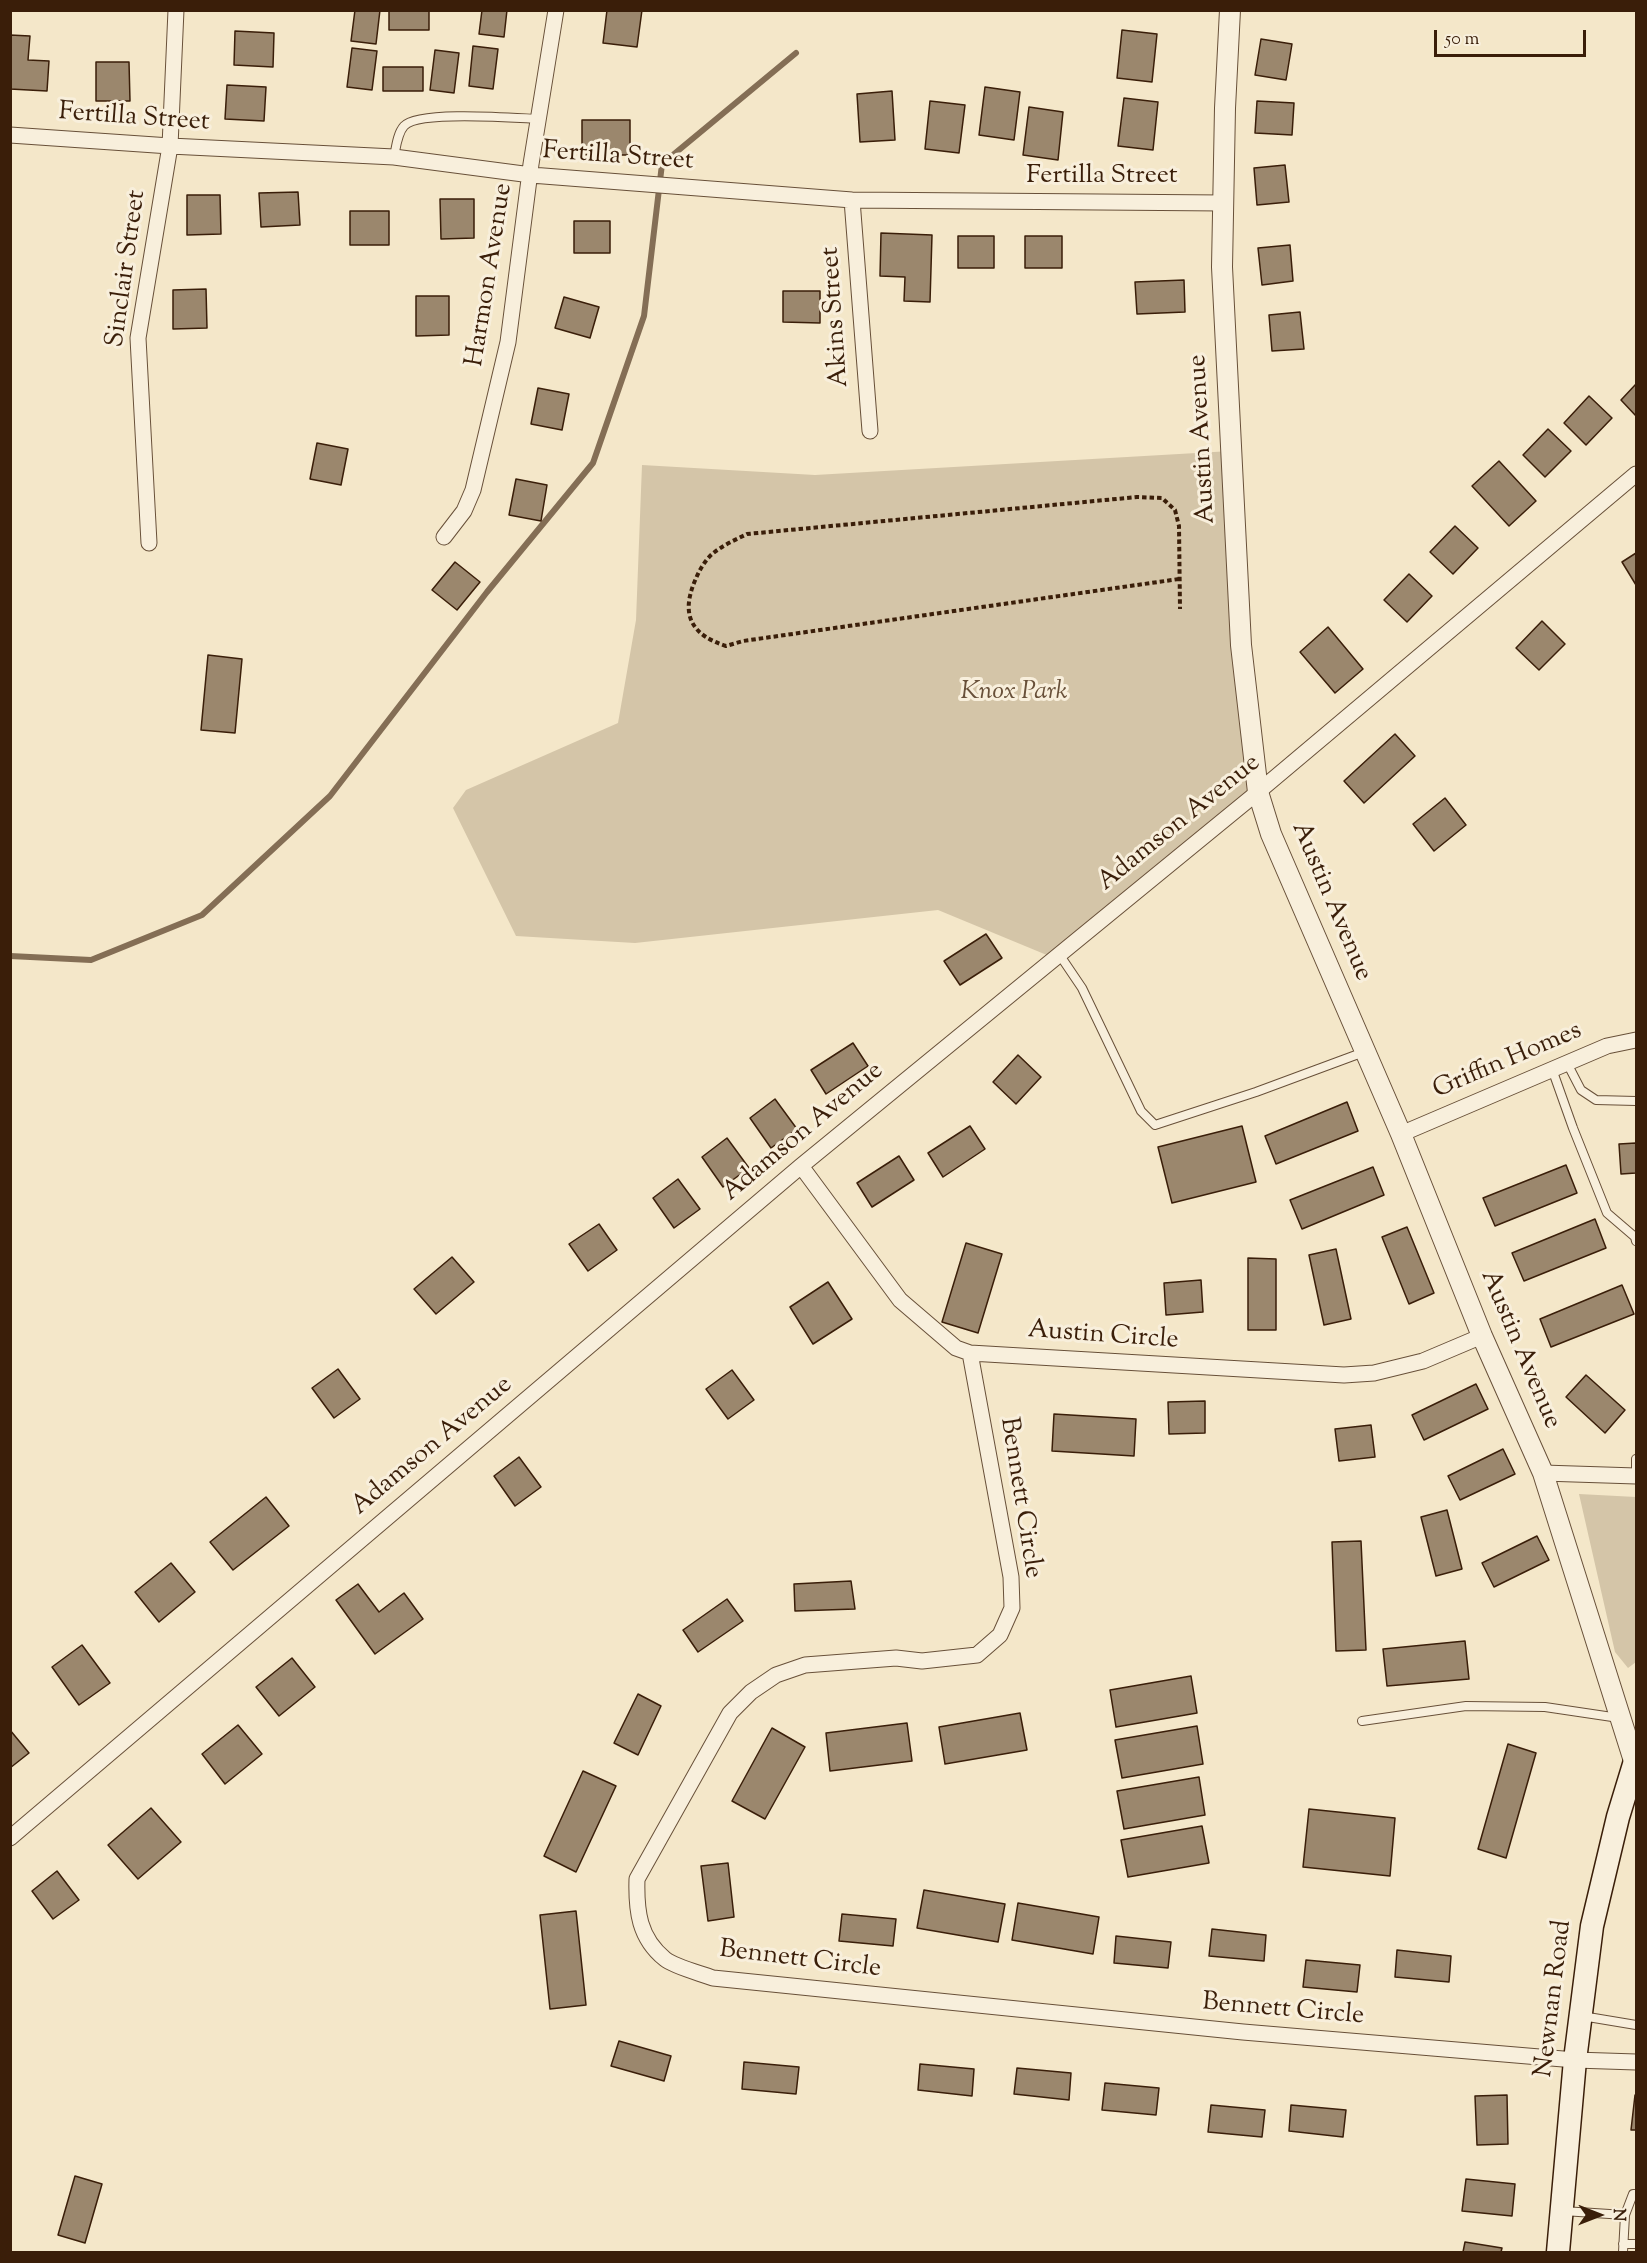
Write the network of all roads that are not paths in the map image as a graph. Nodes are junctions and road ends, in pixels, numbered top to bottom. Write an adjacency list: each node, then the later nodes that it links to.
1 (176, 10): 6 (street, Sinclair Street)
2 (556, 10): 4 (street, Harmon Avenue)
3 (1230, 10): 10 (street, Austin Avenue)
4 (538, 119): 7 (lane); 8 (street, Harmon Avenue)
5 (10, 135): 6 (street, Fertilla Street)
6 (170, 146): 7 (street, Fertilla Street); 14 (street, Sinclair Street)
7 (394, 157): 8 (street, Fertilla Street)
8 (531, 175): 9 (street, Fertilla Street); 13 (street, Harmon Avenue)
9 (852, 200): 10 (street, Fertilla Street); 11 (street, Akins Street)
10 (1223, 203): 15 (street, Austin Avenue)
11 (870, 431)
12 (1636, 474): 15 (street, Adamson Avenue)
13 (444, 537)
14 (149, 543)
15 (1258, 792): 16 (street, Adamson Avenue); 18 (street, Austin Avenue)
16 (1059, 954): 18 (lane); 23 (street, Adamson Avenue)
17 (1636, 1040): 19 (street, Griffin Homes)
18 (1365, 1051): 22 (street, Austin Avenue)
19 (1567, 1063): 20 (street, Griffin Homes); 21 (lane)
20 (1552, 1070): 22 (street, Griffin Homes); 24 (lane)
21 (1636, 1101)
22 (1401, 1134): 25 (street, Austin Avenue)
23 (801, 1166): 26 (street, Austin Circle); 33 (street, Adamson Avenue)
24 (1636, 1241)
25 (1482, 1336): 26 (street, Austin Circle); 28 (street, Austin Avenue)
26 (970, 1353): 36 (street, Bennett Circle)
27 (1636, 1459): 29 (lane)
28 (1544, 1473): 29 (street); 30 (street, Austin Avenue)
29 (1636, 1476)
30 (1620, 1718): 31 (lane); 32 (street, Austin Avenue)
31 (1362, 1721)
32 (1636, 1761): 34 (main road, Newnan Road)
33 (10, 1838)
34 (1580, 2016): 35 (lane); 36 (main road, Newnan Road)
35 (1636, 2025)
36 (1575, 2060): 37 (street, Bennett Circle); 39 (main road, Newnan Road)
37 (1636, 2062)
38 (1636, 2194): 40 (lane)
39 (1562, 2211): 40 (lane); 43 (main road, Newnan Road)
40 (1625, 2215): 42 (lane)
41 (1636, 2244): 42 (lane)
42 (1623, 2248)
43 (1558, 2253)

